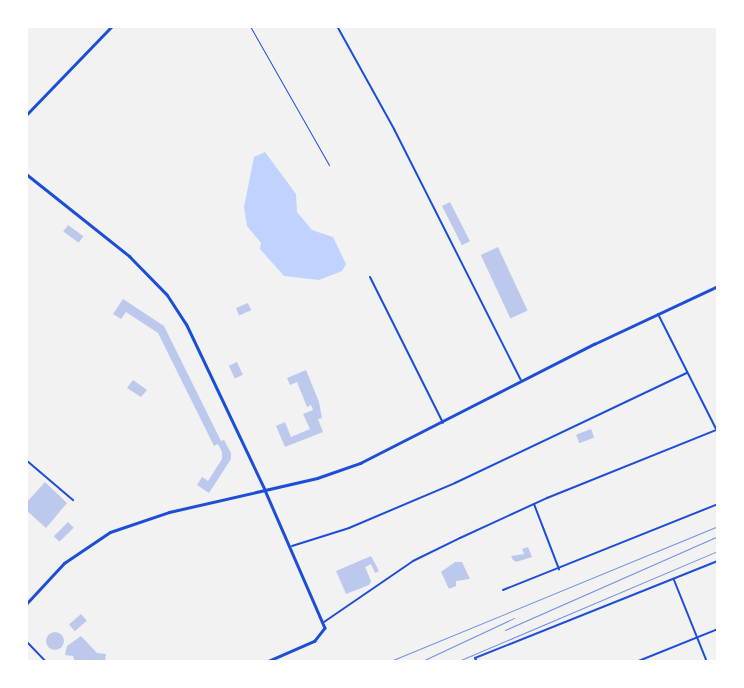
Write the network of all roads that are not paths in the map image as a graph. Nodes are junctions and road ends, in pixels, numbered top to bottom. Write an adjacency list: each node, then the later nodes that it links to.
1 (112, 26): 4 (main road)
2 (250, 26): 5 (lane)
3 (337, 26): 11 (street)
4 (26, 114)
5 (329, 165)
6 (26, 174): 15 (main road)
7 (370, 278): 12 (street)
8 (718, 286): 9 (main road)
9 (658, 314): 10 (street); 11 (main road)
10 (688, 373): 13 (street); 19 (street)
11 (522, 382): 12 (main road)
12 (442, 423): 15 (main road)
13 (717, 431): 17 (street)
14 (26, 460): 16 (street)
15 (265, 490): 19 (street); 24 (main road)
16 (74, 500)
17 (534, 504): 21 (street); 25 (street)
18 (718, 504): 21 (street)
19 (292, 546): 25 (street)
20 (718, 561): 22 (street)
21 (559, 569): 23 (street)
22 (674, 580): 27 (street); 31 (street)
23 (503, 590)
24 (26, 604)
25 (324, 622): 30 (street)
26 (718, 629): 27 (street)
27 (698, 637): 32 (street); 33 (street)
28 (26, 642): 29 (street)
29 (46, 662)
30 (267, 662)
31 (477, 662)
32 (636, 662)
33 (707, 662)

